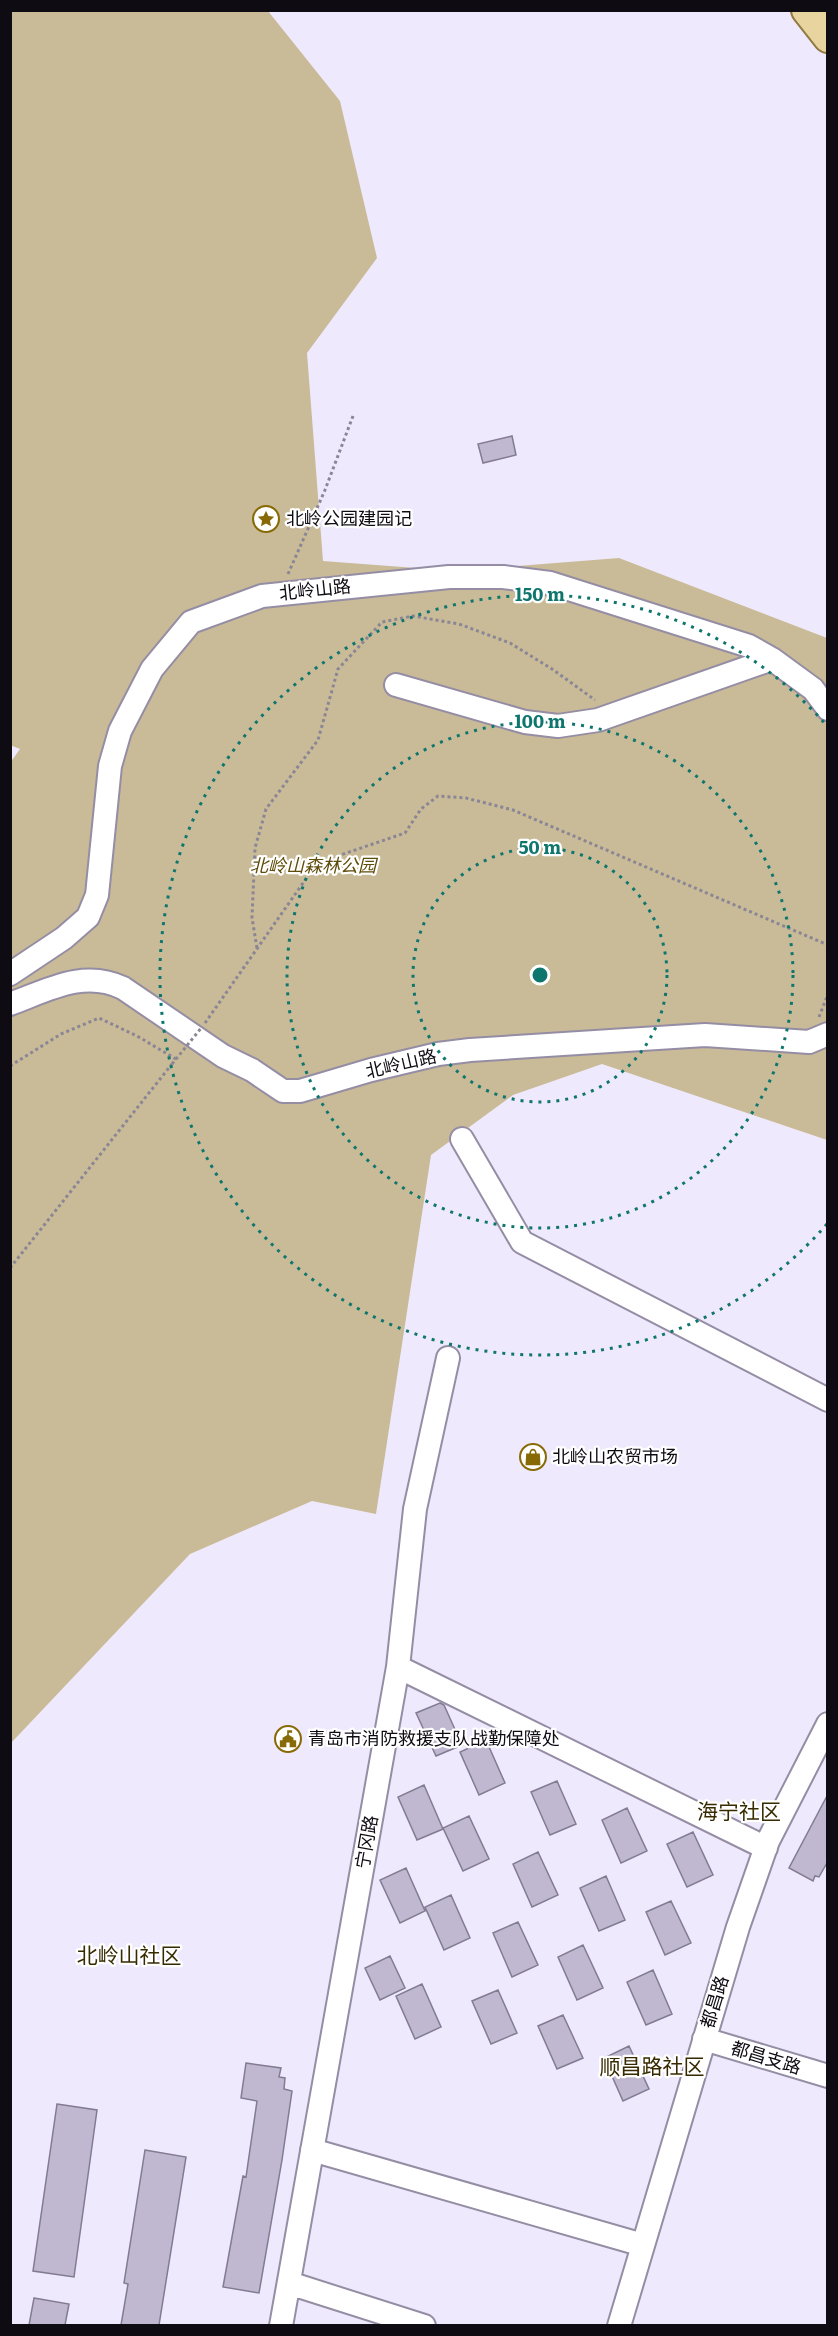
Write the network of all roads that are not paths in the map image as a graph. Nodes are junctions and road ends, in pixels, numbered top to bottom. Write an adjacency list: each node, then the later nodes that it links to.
1 (806, 10): 2 (main road)
2 (828, 38)
3 (772, 659): 4 (street); 5 (street, 北岭山路); 6 (street, 北岭山路)
4 (396, 686)
5 (828, 709)
6 (10, 974)
7 (10, 1004): 8 (street, 北岭山路)
8 (828, 1034)
9 (462, 1139): 11 (street)
10 (448, 1358): 12 (street, 宁冈路)
11 (828, 1400)
12 (398, 1667): 14 (street); 17 (street, 宁冈路)
13 (828, 1724): 14 (street, 都昌路)
14 (766, 1848): 15 (street, 都昌路)
15 (704, 2039): 16 (street, 都昌支路); 18 (street, 都昌路)
16 (828, 2076)
17 (312, 2150): 18 (street); 19 (street, 宁冈路)
18 (643, 2245): 22 (street, 都昌路)
19 (288, 2283): 20 (street, 宁冈路); 21 (street)
20 (281, 2325)
21 (424, 2325)
22 (619, 2325)

